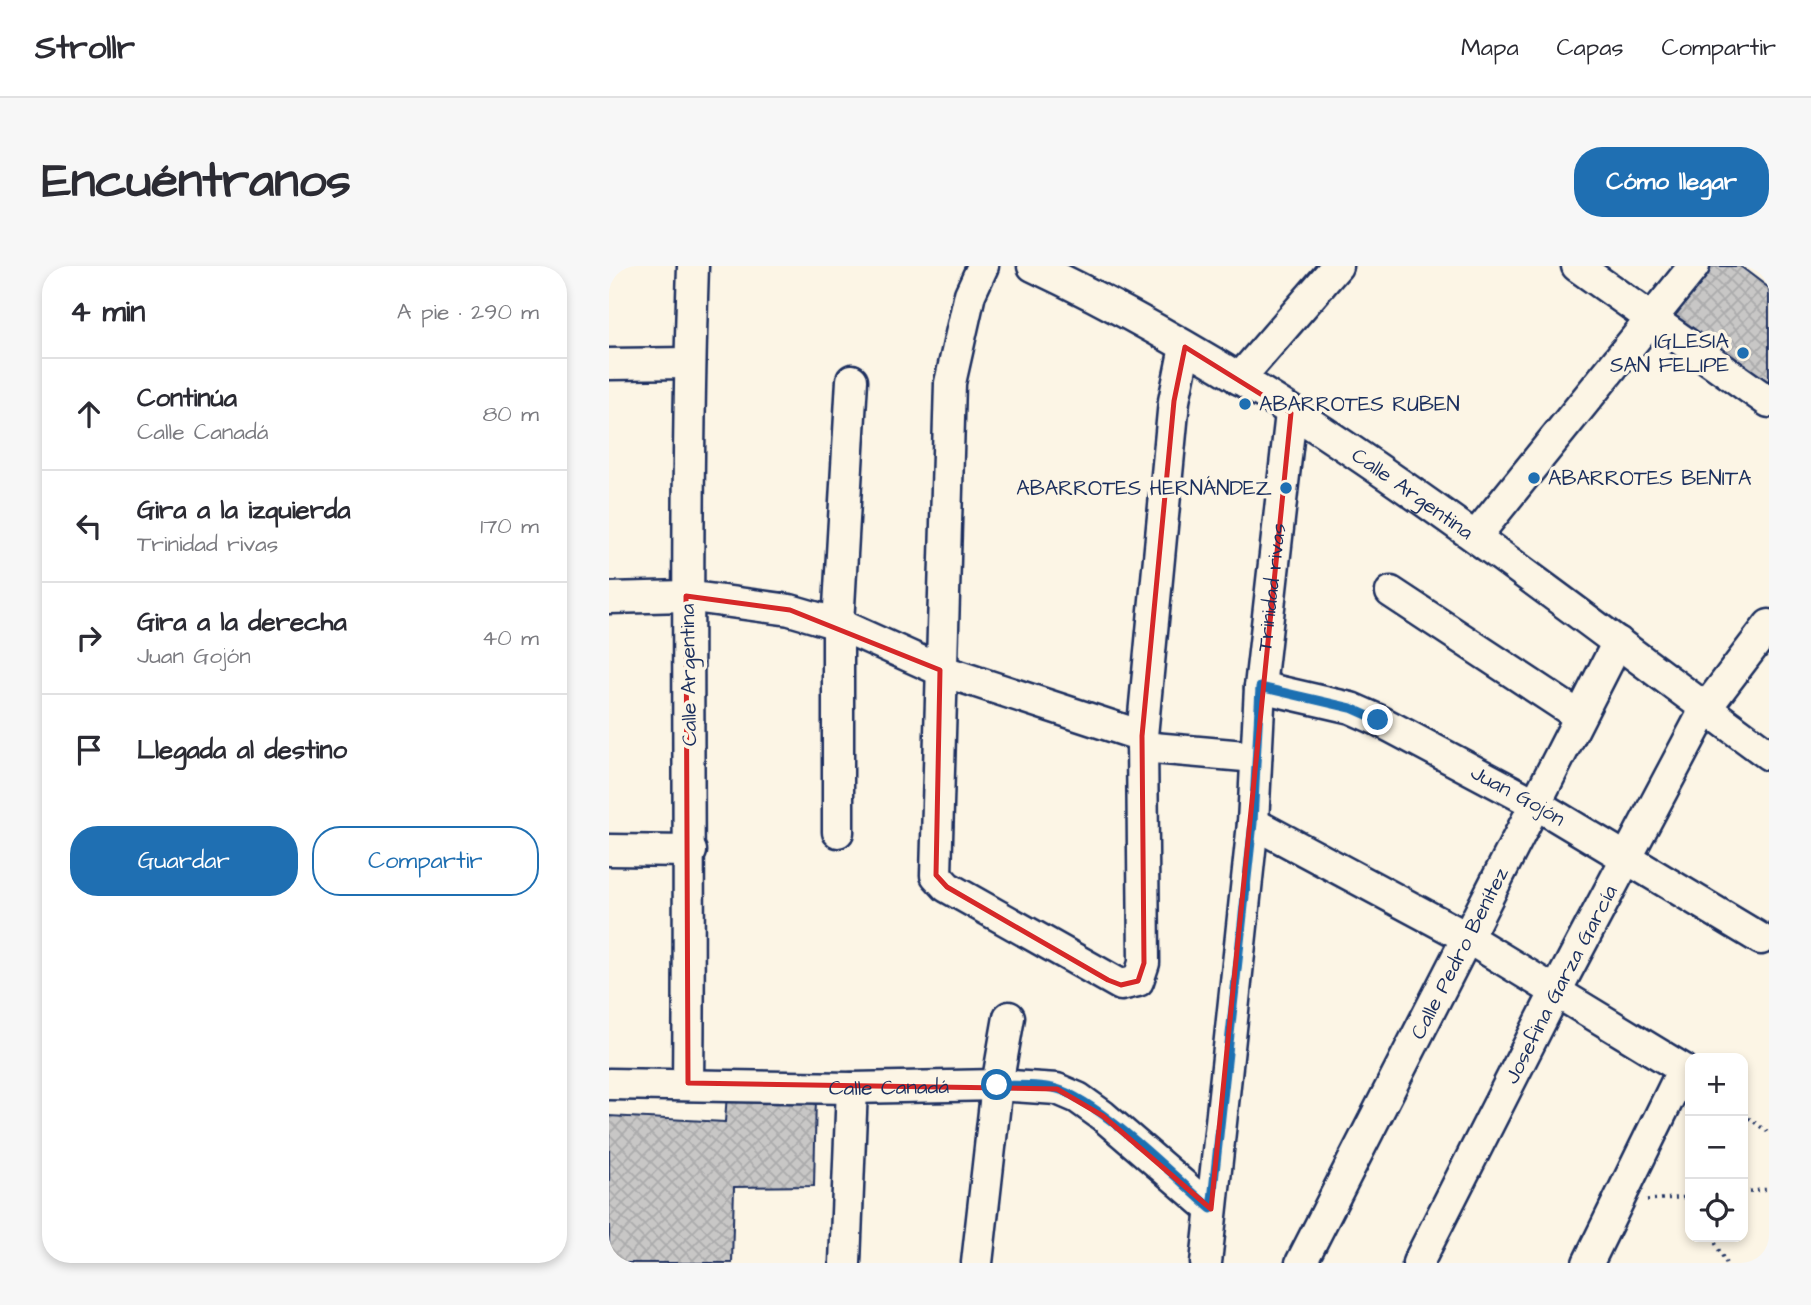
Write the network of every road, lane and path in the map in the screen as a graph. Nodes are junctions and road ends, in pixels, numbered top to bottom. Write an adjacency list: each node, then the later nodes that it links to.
1 (694, 266): 9 (street, Calle Argentina)
2 (982, 266): 22 (street)
3 (1033, 266): 8 (street, Calle Argentina)
4 (1337, 266): 11 (street)
5 (1577, 266): 7 (street)
6 (1694, 266): 7 (street)
7 (1651, 318): 13 (street); 15 (street)
8 (1185, 347): 11 (street, Calle Argentina); 26 (street)
9 (690, 363): 10 (street); 17 (street, Calle Argentina)
10 (609, 364)
11 (1239, 379): 14 (street, Calle Argentina)
12 (852, 380): 19 (street)
13 (1769, 402)
14 (1291, 413): 15 (street, Calle Argentina); 23 (street, Trinidad rivas)
15 (1476, 536): 21 (street, Calle Argentina)
16 (1391, 592): 25 (street)
17 (686, 596): 18 (street); 19 (street); 33 (street, Calle Argentina)
18 (609, 598)
19 (838, 624): 22 (street); 31 (street)
20 (1769, 625): 24 (street, Josefina Garza García)
21 (1618, 642): 24 (street, Calle Argentina); 25 (street, Calle Pedro Benítez)
22 (940, 670): 26 (street); 26 (street)
23 (1260, 687): 28 (street, Trinidad rivas); 29 (street, Juan Gojón)
24 (1706, 708): 27 (street, Calle Argentina); 34 (street, Josefina Garza García)
25 (1579, 716): 29 (street, Calle Pedro Benítez)
26 (1142, 742): 28 (street)
27 (1769, 755)
28 (1256, 757): 30 (street, Trinidad rivas)
29 (1536, 804): 34 (street, Juan Gojón); 35 (street, Calle Pedro Benítez)
30 (1253, 823): 35 (street); 49 (street, Trinidad rivas)
31 (838, 832)
32 (609, 850): 33 (street)
33 (691, 850): 39 (street, Calle Argentina)
34 (1626, 860): 36 (street, Juan Gojón); 37 (street, Josefina Garza García)
35 (1466, 937): 37 (street); 54 (street, Calle Pedro Benítez)
36 (1761, 939)
37 (1555, 993): 48 (street); 55 (street, Josefina Garza García)
38 (1009, 1017): 41 (street)
39 (688, 1083): 40 (street, Calle Canadá); 42 (street, Calle Canadá)
40 (609, 1084)
41 (997, 1085): 42 (street, Calle Canadá); 49 (street, Calle Canadá); 52 (street)
42 (852, 1088): 51 (street)
43 (1746, 1116): 44 (path)
44 (1769, 1133)
45 (1769, 1189): 46 (path)
46 (1748, 1191)
47 (1685, 1197): 48 (path)
48 (1618, 1202): 56 (street)
49 (1211, 1209): 53 (street, Trinidad rivas)
50 (1715, 1242): 57 (path)
51 (845, 1263)
52 (977, 1263)
53 (1206, 1263)
54 (1301, 1263)
55 (1418, 1263)
56 (1588, 1263)
57 (1726, 1263)

